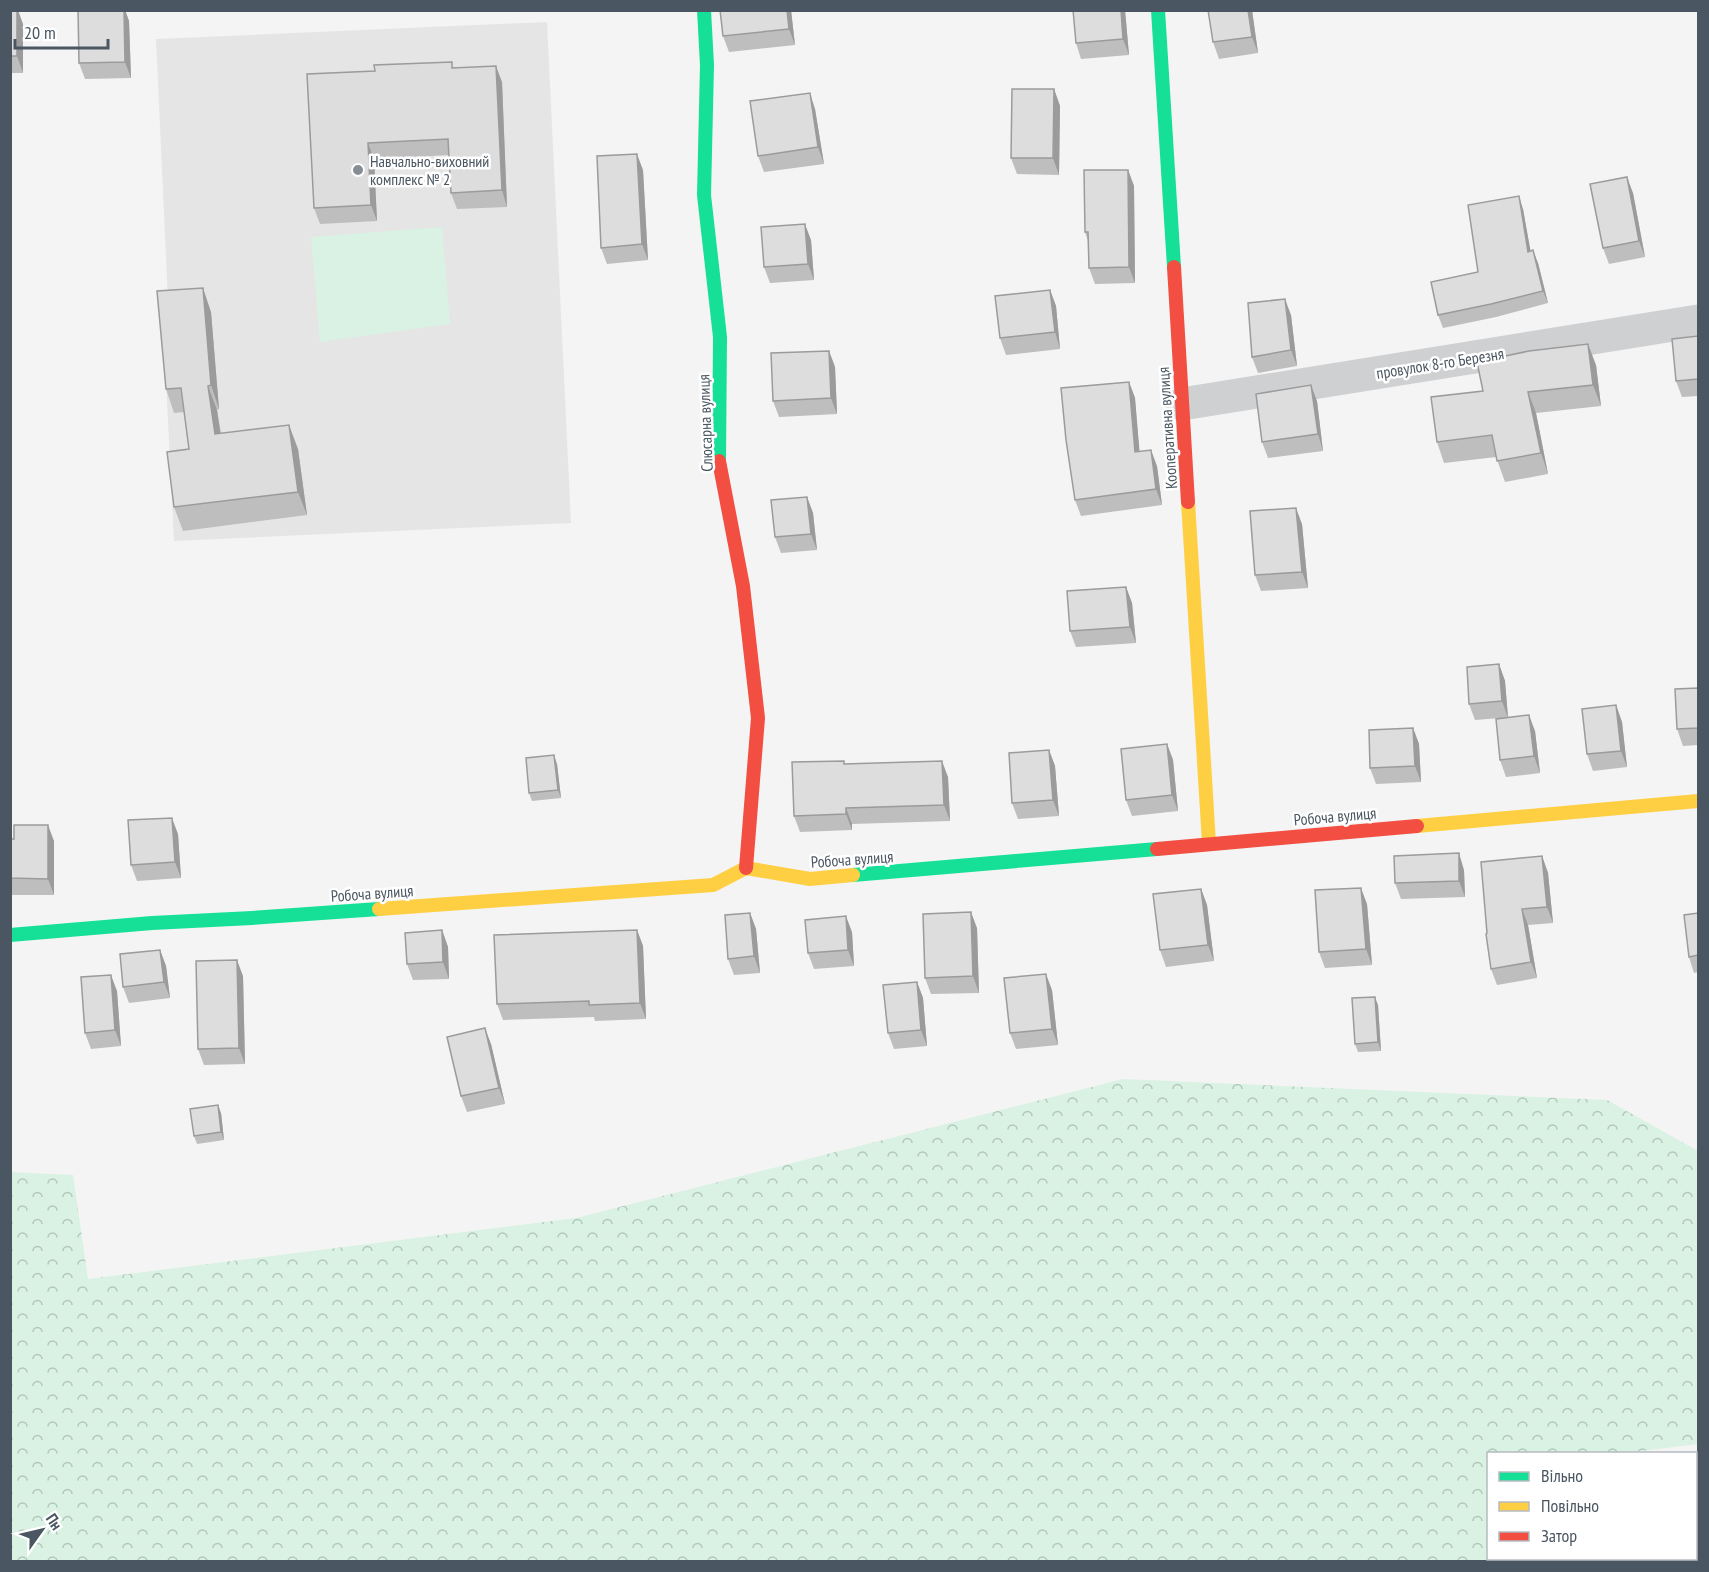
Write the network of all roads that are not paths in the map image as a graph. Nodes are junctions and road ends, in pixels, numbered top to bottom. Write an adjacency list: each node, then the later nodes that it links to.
1 (704, 10): 7 (street, Слюсарна вулиця)
2 (1158, 10): 4 (street, Кооперативна вулиця)
3 (1698, 321): 4 (street, провулок 8-го Березня)
4 (1182, 404): 6 (street, Кооперативна вулиця)
5 (1698, 801): 6 (street, Робоча вулиця)
6 (1209, 843): 7 (street, Робоча вулиця)
7 (746, 868): 8 (street, Робоча вулиця)
8 (10, 935)

